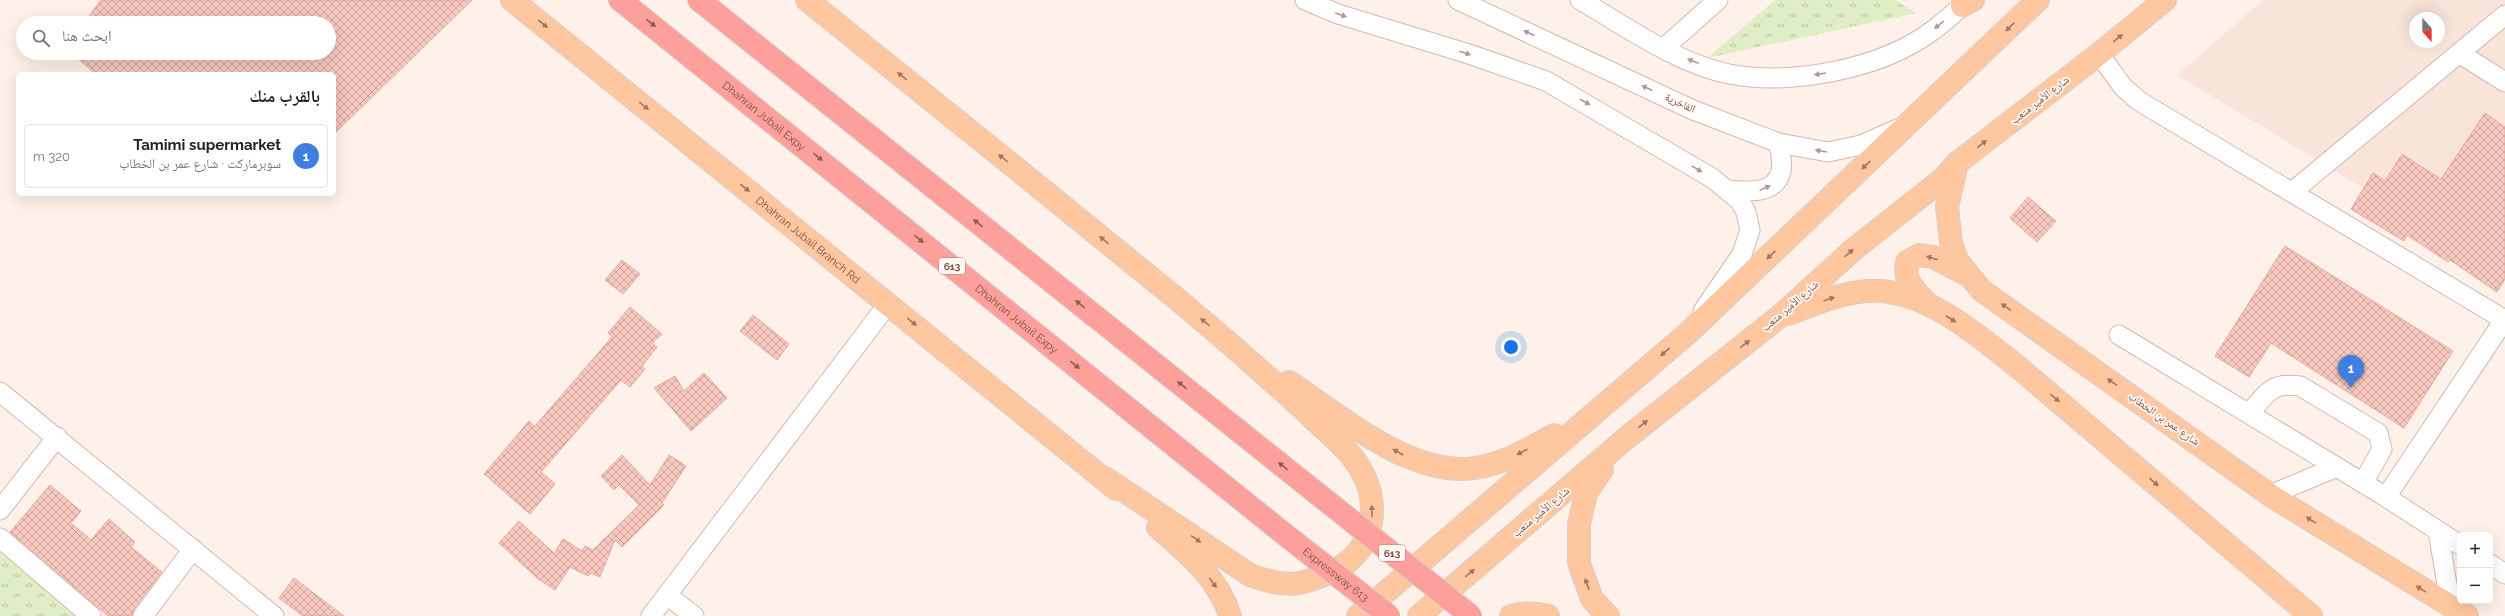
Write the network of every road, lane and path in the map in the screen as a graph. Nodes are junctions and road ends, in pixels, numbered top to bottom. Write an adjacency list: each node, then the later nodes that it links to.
1 (512, 0): 24 (main road, Dhahran Jubail Branch Rd, one-way to 24)
2 (620, 0): 42 (highway, Dhahran Jubail Expy / 613, one-way to 42)
3 (699, 0): 59 (highway, 613, one-way to 3, bridge)
4 (807, 0): 29 (main road, one-way to 4)
5 (1305, 0): 20 (street, one-way to 20)
6 (1458, 0): 18 (street, الفاخرية, one-way to 6)
7 (1580, 0): 13 (street)
8 (1718, 0): 13 (street)
9 (2038, 0): 17 (main road, one-way to 17)
10 (2165, 0): 15 (main road, شارع الأمير متعب, one-way to 10)
11 (1964, 2): 13 (street, one-way to 13)
12 (2505, 15): 14 (street)
13 (1664, 48)
14 (2459, 53): 16 (street); 21 (street)
15 (2099, 54): 19 (main road, شارع الأمير متعب, one-way to 15); 21 (street)
16 (2505, 82)
17 (1910, 123): 18 (street, الفاخرية, one-way to 18); 27 (main road, one-way to 27)
18 (1779, 143): 20 (street, one-way to 18)
19 (1957, 163): 22 (main road, شارع عمر بن الخطاب); 25 (main road, شارع الأمير متعب, one-way to 19)
20 (1727, 190): 27 (street)
21 (2292, 192): 26 (street)
22 (1967, 275): 23 (main road, one-way to 23); 38 (main road, شارع عمر بن الخطاب, one-way to 22)
23 (1928, 303): 25 (main road, one-way to 23); 63 (main road, one-way to 63)
24 (888, 304): 36 (main road, Dhahran Jubail Branch Rd, one-way to 36); 48 (street)
25 (1779, 317): 34 (main road, شارع الأمير متعب, one-way to 25)
26 (2505, 320): 39 (street)
27 (1688, 333): 31 (main road, one-way to 31)
28 (2119, 335): 32 (street)
29 (1235, 346): 31 (main road, one-way to 29); 36 (main road, one-way to 29)
30 (0, 392): 33 (street)
31 (1593, 413): 56 (main road)
32 (2249, 413): 35 (street); 37 (street)
33 (57, 437): 40 (street); 45 (street)
34 (1624, 440): 58 (main road, شارع الأمير متعب, one-way to 34); 62 (main road, one-way to 34)
35 (2337, 467): 37 (street); 38 (street)
36 (1105, 478): 55 (main road, one-way to 55)
37 (2363, 483): 39 (street)
38 (2270, 495): 49 (main road, شارع عمر بن الخطاب, one-way to 38)
39 (2386, 497): 41 (street)
40 (0, 510)
41 (2438, 530): 44 (street); 49 (street)
42 (1283, 533): 57 (highway, Expressway 613 / 613, bridge)
43 (0, 538): 50 (street)
44 (2457, 542)
45 (193, 549): 51 (street); 52 (street)
46 (2493, 566): 47 (street)
47 (2505, 574)
48 (667, 595): 53 (street); 54 (street)
49 (2459, 612)
50 (91, 616)
51 (143, 616)
52 (274, 616)
53 (651, 616)
54 (694, 616)
55 (1230, 616)
56 (1358, 616)
57 (1389, 616)
58 (1419, 616)
59 (1471, 616)
60 (1511, 616): 61 (main road)
61 (1548, 616)
62 (1608, 616)
63 (2312, 616)

